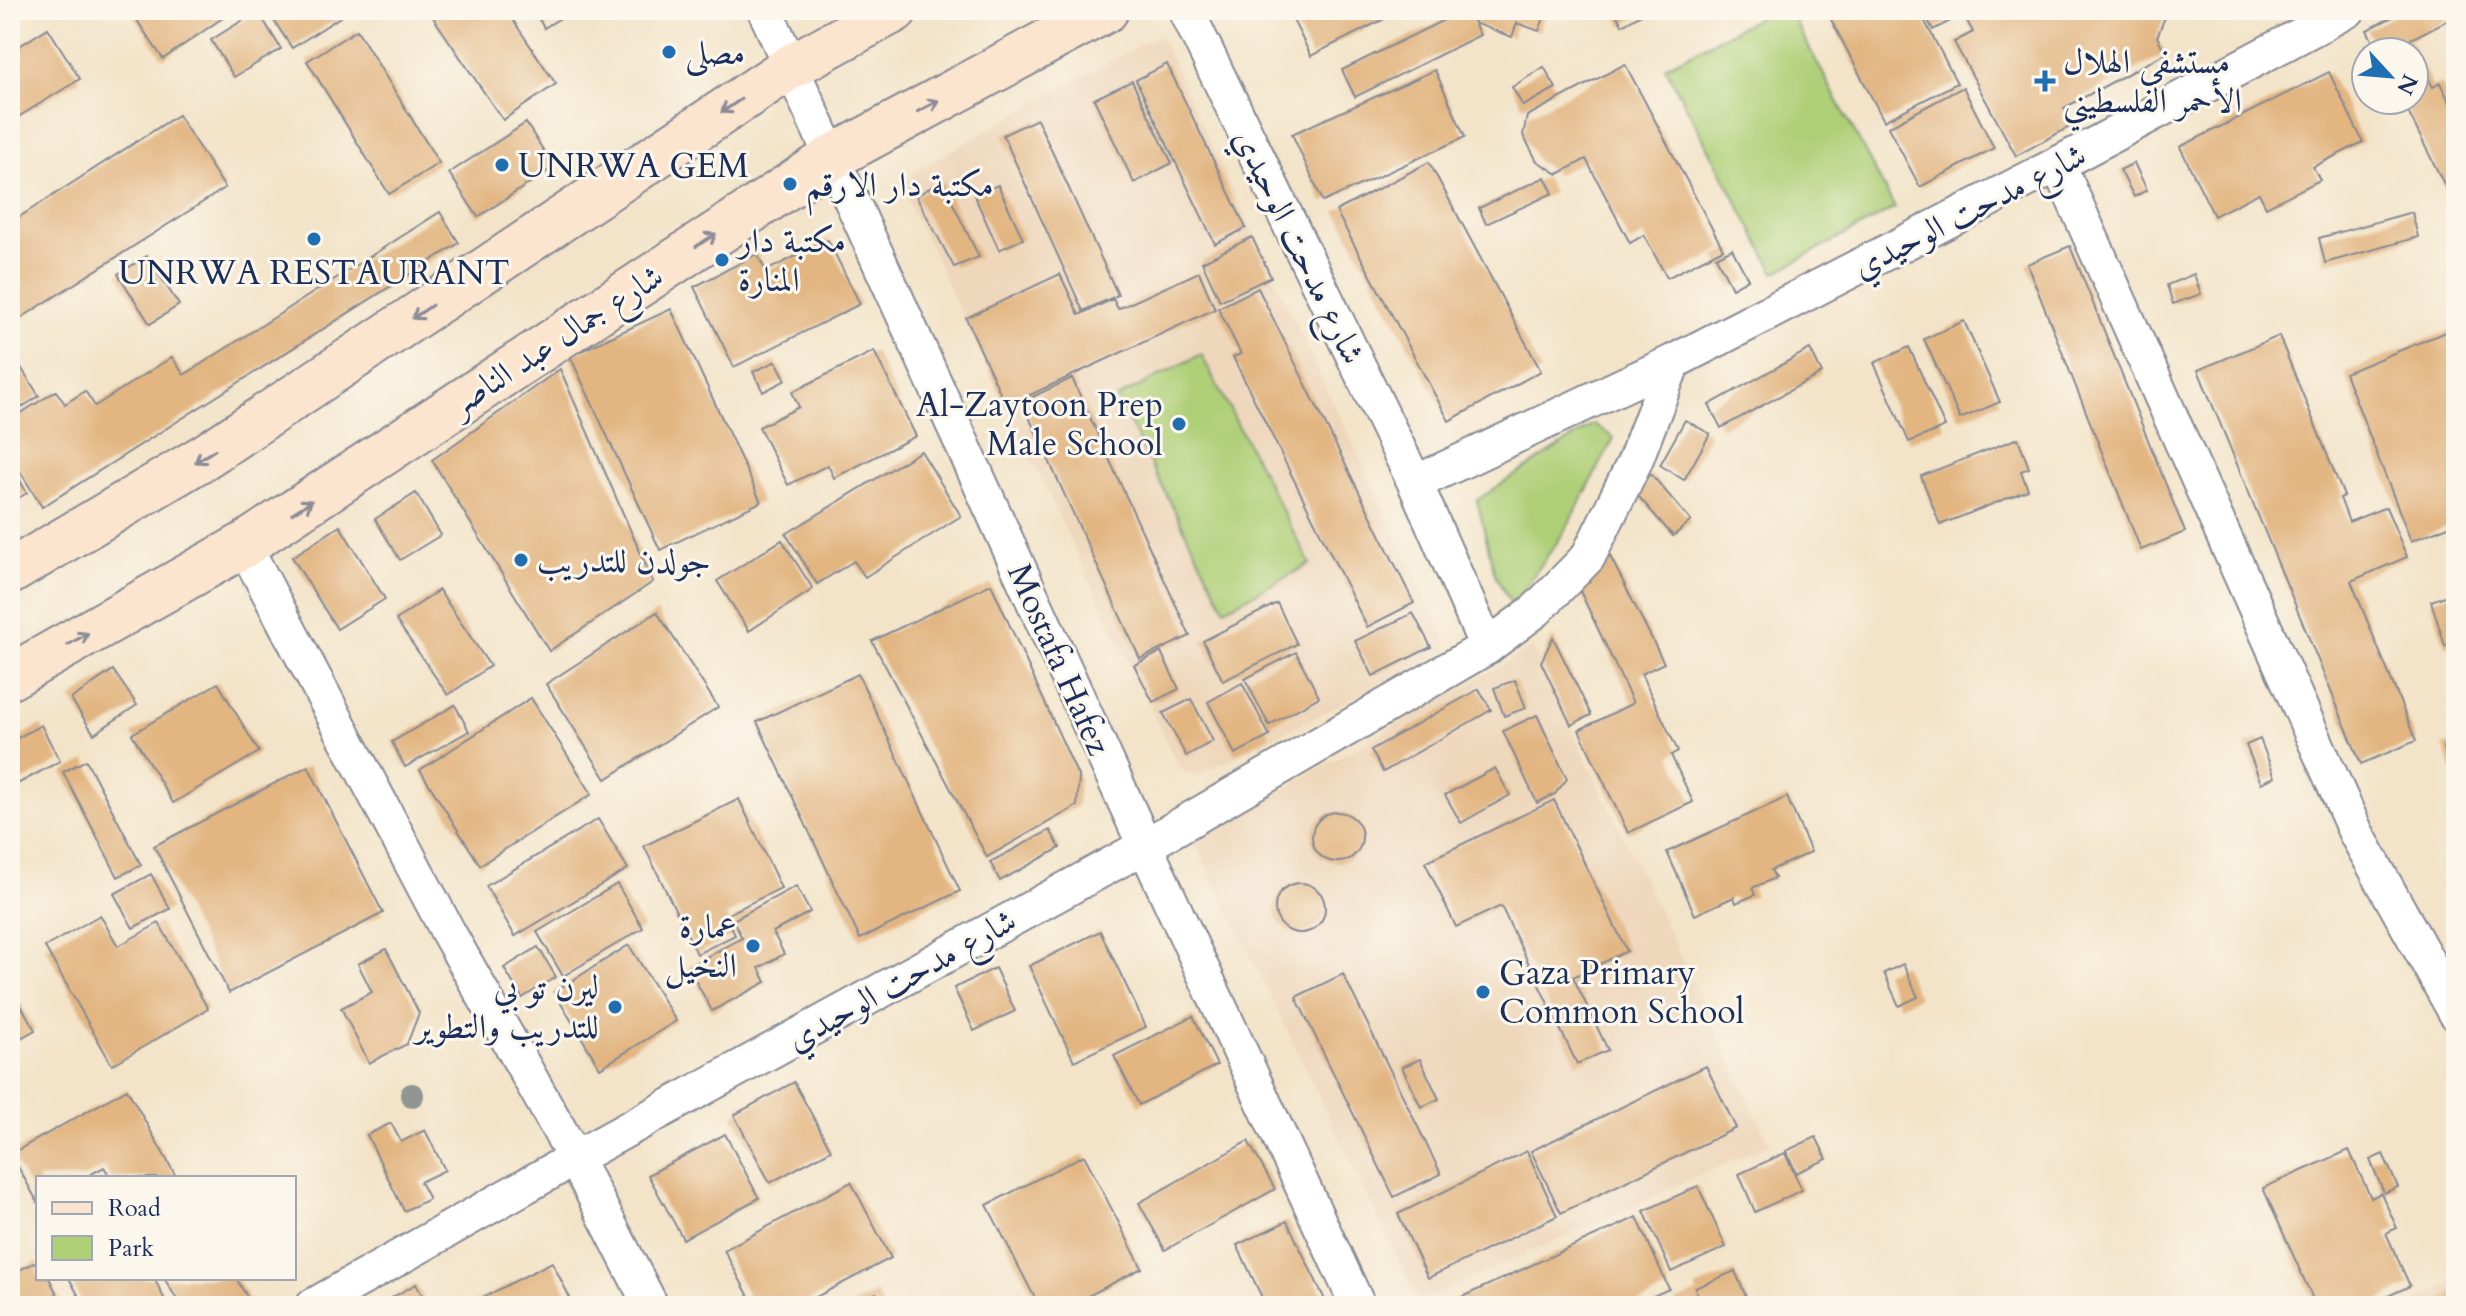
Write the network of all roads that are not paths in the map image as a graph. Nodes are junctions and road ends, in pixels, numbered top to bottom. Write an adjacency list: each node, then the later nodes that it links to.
1 (765, 10): 7 (street, Mostafa Hafez)
2 (895, 10): 7 (main road)
3 (1106, 10): 8 (main road, شارع جمال عبد الناصر, one-way to 3)
4 (1186, 10): 11 (street, شارع مدحت الوحيدي)
5 (2348, 10): 6 (street, شارع مدحت الوحيدي)
6 (2298, 21): 9 (street, شارع مدحت الوحيدي)
7 (790, 67): 8 (street, Mostafa Hafez); 13 (main road, one-way to 13)
8 (833, 157): 12 (main road, شارع جمال عبد الناصر, one-way to 8); 16 (street, Mostafa Hafez)
9 (2058, 164): 10 (street, شارع مدحت الوحيدي); 17 (street)
10 (1673, 362): 11 (street, شارع مدحت الوحيدي); 14 (street, شارع مدحت الوحيدي)
11 (1415, 483): 14 (street, شارع مدحت الوحيدي)
12 (244, 545): 15 (main road, شارع جمال عبد الناصر, one-way to 12); 18 (street)
13 (10, 572)
14 (1487, 647): 16 (street, شارع مدحت الوحيدي)
15 (10, 677)
16 (1145, 846): 18 (street, شارع مدحت الوحيدي); 21 (street, Mostafa Hafez)
17 (2456, 1013)
18 (575, 1158): 19 (street, شارع مدحت الوحيدي); 20 (street)
19 (313, 1306)
20 (651, 1306)
21 (1358, 1306)

